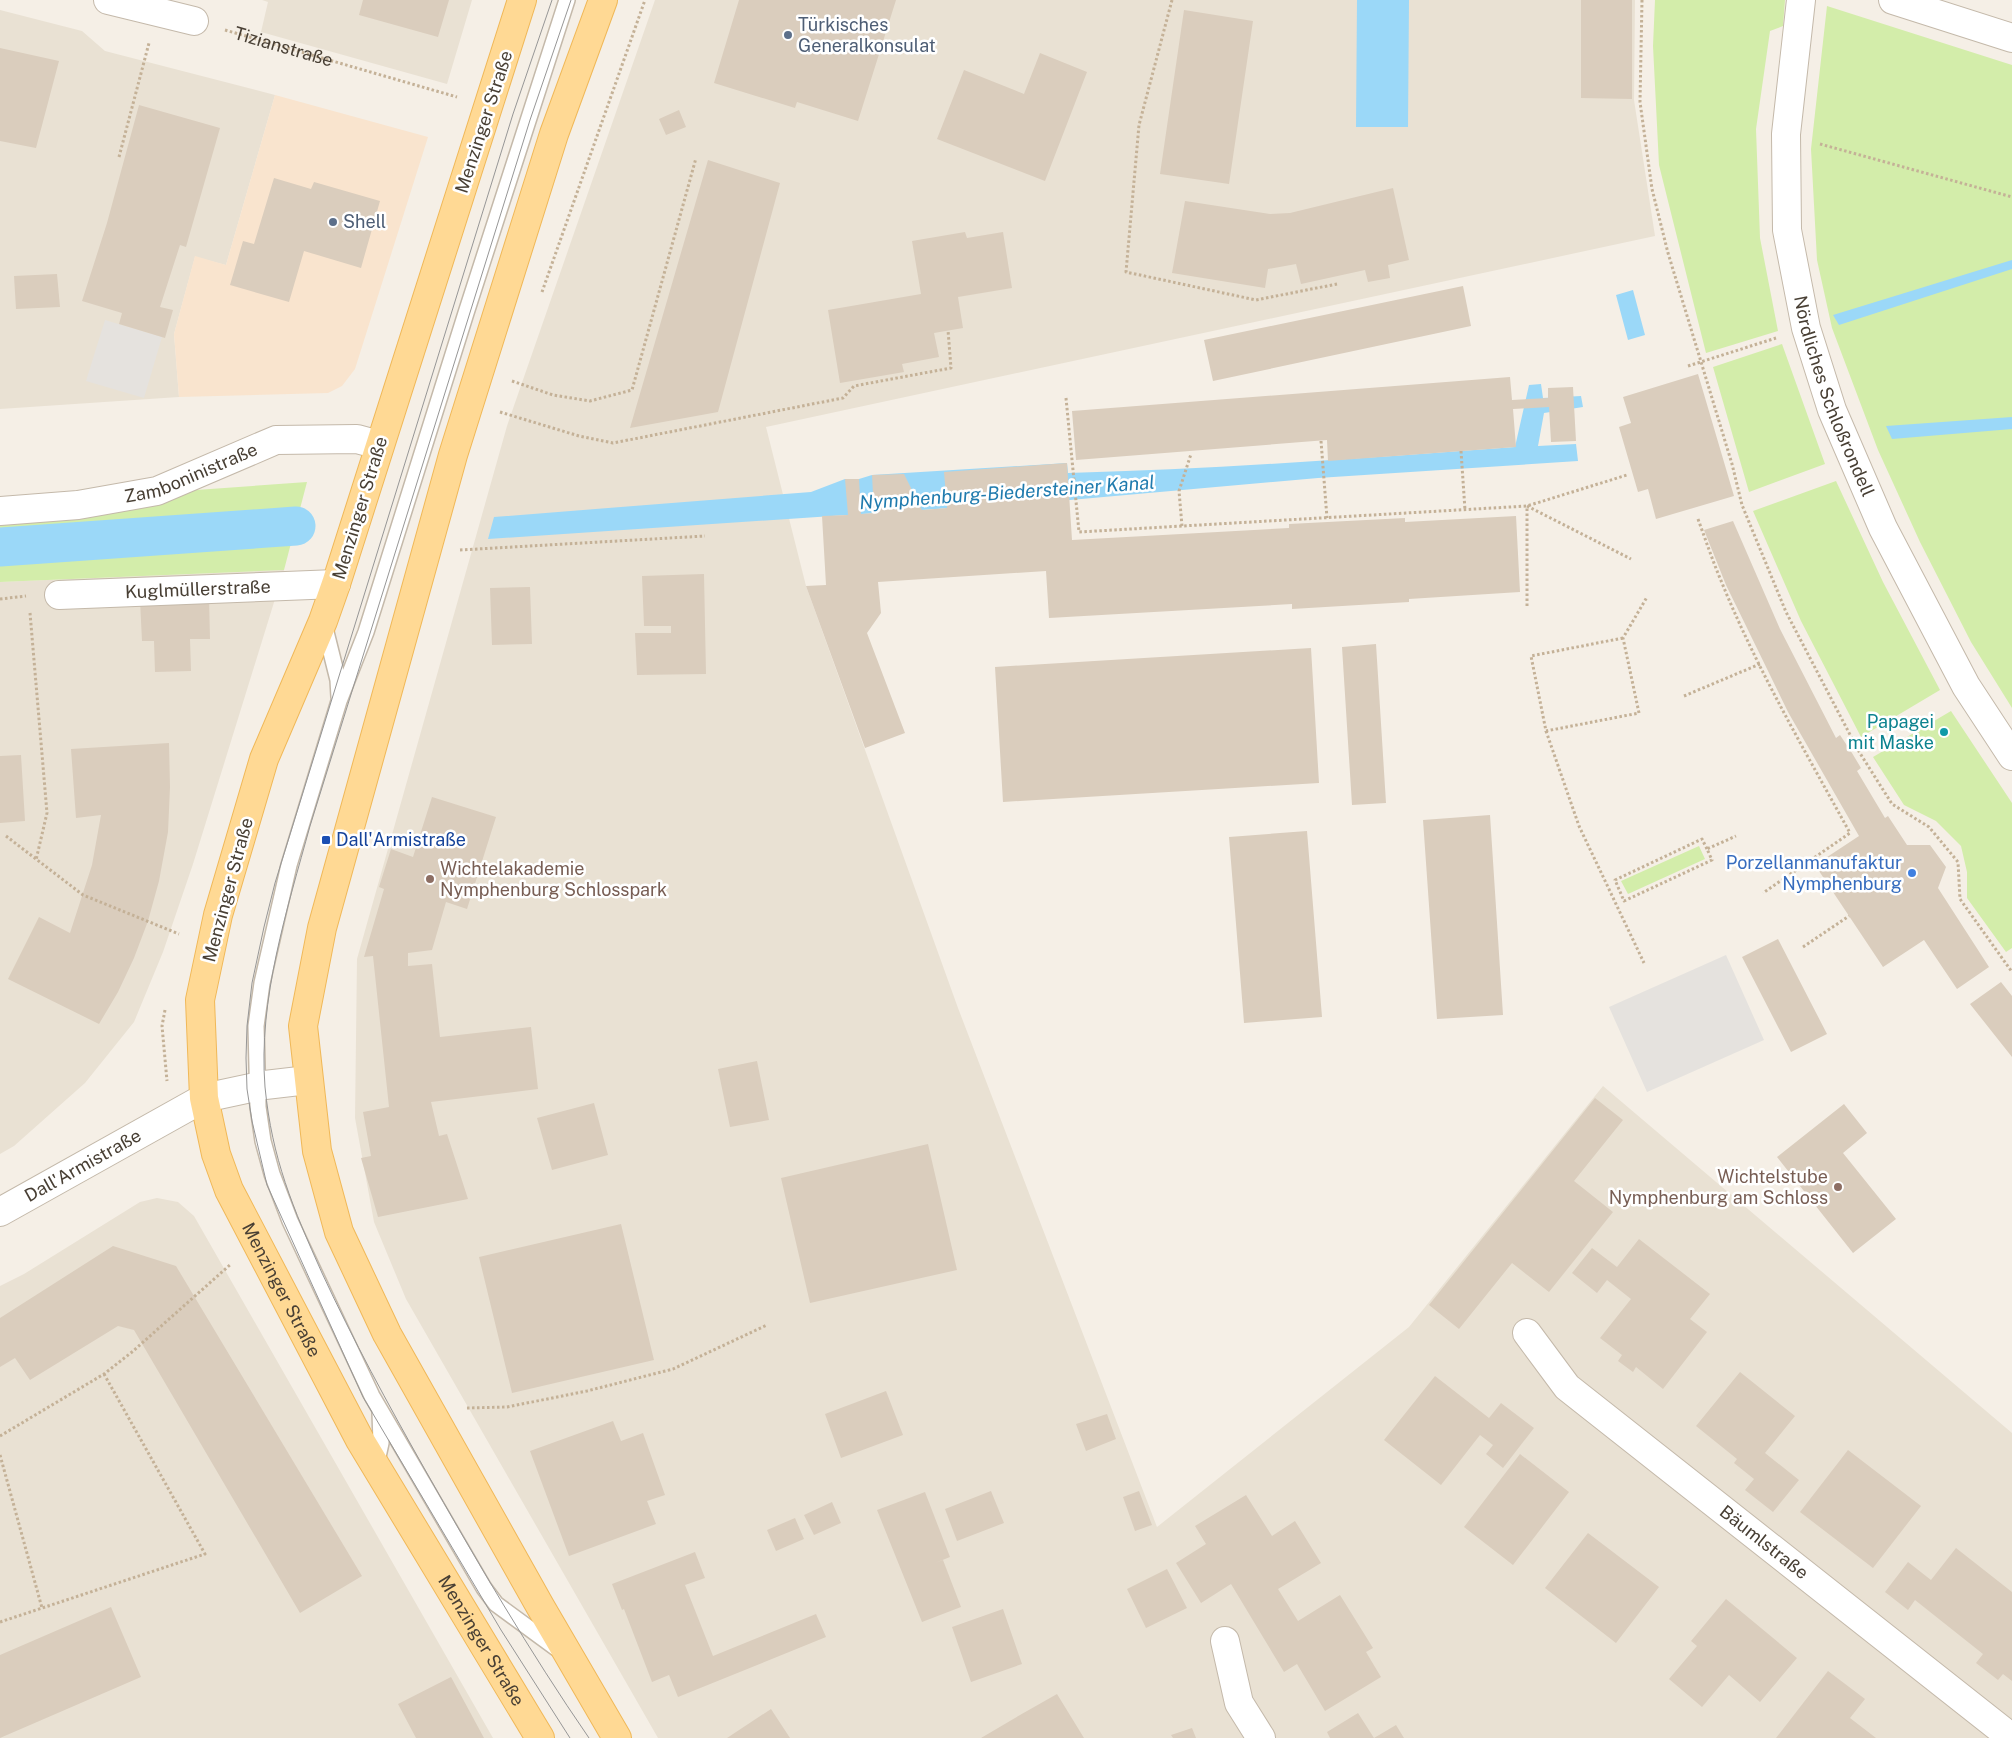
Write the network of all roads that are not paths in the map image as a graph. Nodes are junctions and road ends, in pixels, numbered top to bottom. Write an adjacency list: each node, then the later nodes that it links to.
1 (108, 0): 7 (street)
2 (522, 0): 9 (main road, Menzinger Straße)
3 (567, 0): 14 (lane)
4 (603, 0): 16 (main road)
5 (1801, 0): 15 (street, Nördliches Schloßrondell)
6 (1893, 0): 8 (street)
7 (194, 21)
8 (2012, 38)
9 (380, 445): 10 (street, Zamboninistraße); 11 (main road, Menzinger Straße)
10 (0, 512)
11 (336, 584): 12 (street, Kuglmüllerstraße); 13 (main road, Menzinger Straße)
12 (59, 595)
13 (323, 621): 14 (lane); 18 (main road, Menzinger Straße)
14 (339, 701): 17 (lane)
15 (2012, 756)
16 (308, 1080): 17 (street, Dall'Armistraße); 24 (main road)
17 (257, 1086): 18 (street, Dall'Armistraße); 21 (lane)
18 (204, 1098): 19 (street, Dall'Armistraße); 22 (main road, Menzinger Straße)
19 (0, 1212)
20 (1527, 1333): 28 (street, Bäumlstraße)
21 (380, 1410): 22 (lane); 24 (lane)
22 (376, 1466): 25 (main road, Menzinger Straße)
23 (1225, 1642): 27 (street)
24 (570, 1658): 26 (main road)
25 (540, 1738)
26 (617, 1738)
27 (1261, 1738)
28 (2012, 1738)

